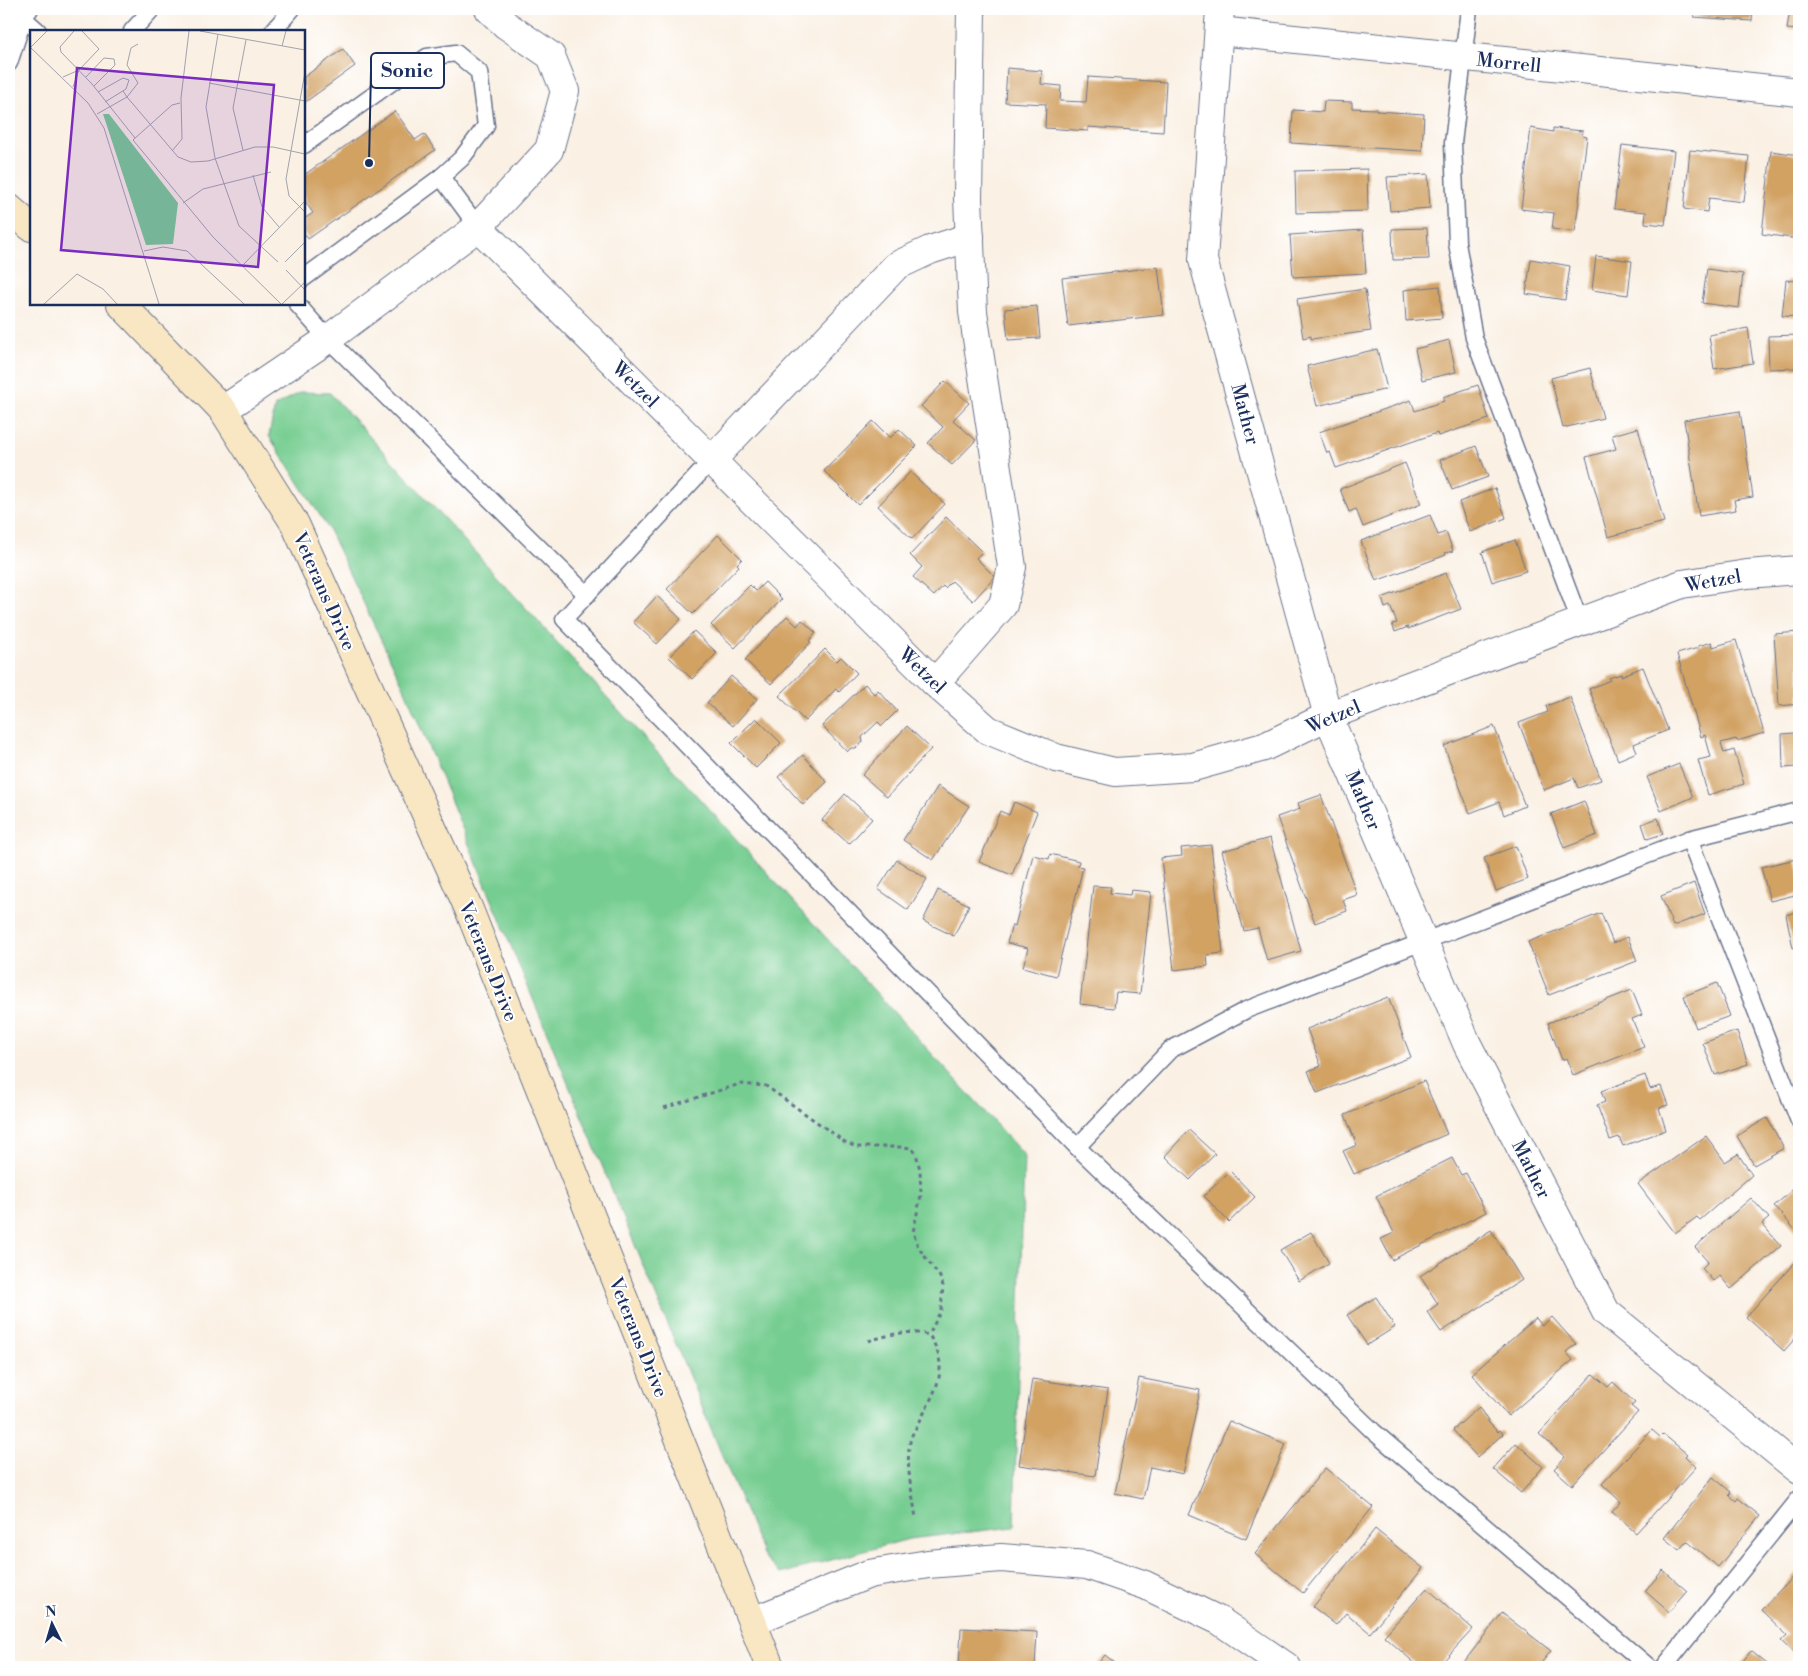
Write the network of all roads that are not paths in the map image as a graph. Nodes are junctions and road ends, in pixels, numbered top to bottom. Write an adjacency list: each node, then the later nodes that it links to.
1 (152, 9): 10 (lane)
2 (292, 9): 11 (lane)
3 (489, 9): 19 (street)
4 (971, 9): 20 (street)
5 (1469, 9): 12 (lane)
6 (22, 11): 8 (lane); 9 (lane); 13 (lane)
7 (1220, 20): 12 (street, Morrell); 31 (street, Mather)
8 (9, 24)
9 (37, 30)
10 (133, 30)
11 (274, 30)
12 (1463, 57): 14 (street, Morrell); 29 (lane)
13 (9, 63)
14 (1799, 92)
15 (305, 144): 16 (lane)
16 (442, 177): 19 (lane); 21 (lane)
17 (9, 208): 18 (main road)
18 (30, 226)
19 (478, 227): 24 (street); 26 (street, Wetzel)
20 (970, 238): 26 (street); 30 (street)
21 (305, 277)
22 (122, 305): 25 (main road, Veterans Drive)
23 (298, 305): 24 (lane)
24 (328, 339): 25 (street); 28 (lane)
25 (223, 410): 39 (main road, Veterans Drive)
26 (712, 460): 28 (lane); 30 (street, Wetzel)
27 (1799, 570): 29 (street, Wetzel)
28 (587, 594): 36 (lane)
29 (1580, 622): 31 (street, Wetzel)
30 (934, 683): 31 (street, Wetzel)
31 (1328, 716): 34 (street, Mather)
32 (1799, 811): 33 (lane)
33 (1689, 838): 34 (lane); 35 (lane)
34 (1423, 941): 36 (lane); 37 (street, Mather)
35 (1799, 1121)
36 (1077, 1147): 42 (lane)
37 (1799, 1470)
38 (1799, 1499): 43 (lane)
39 (752, 1621): 40 (main road, Veterans Drive); 41 (street)
40 (770, 1667)
41 (1287, 1667)
42 (1649, 1667)
43 (1664, 1667)

